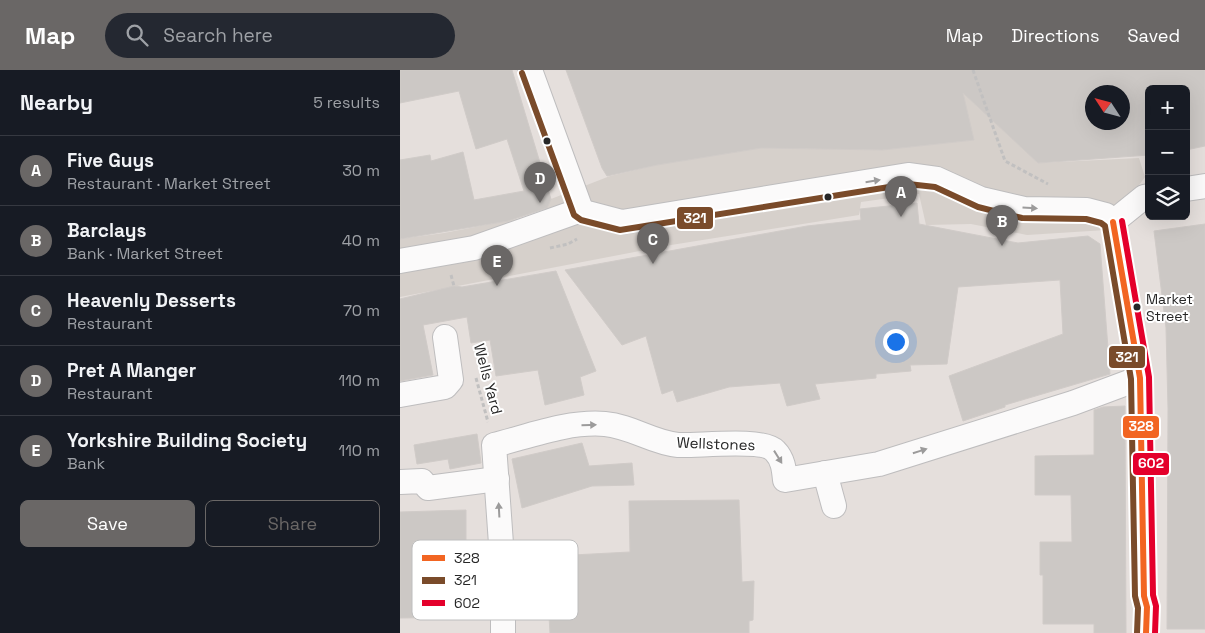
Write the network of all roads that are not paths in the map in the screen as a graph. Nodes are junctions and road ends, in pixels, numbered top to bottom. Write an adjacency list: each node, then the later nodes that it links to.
1 (530, 70): 5 (street)
2 (1205, 186): 3 (street)
3 (1190, 189)
4 (1145, 197): 6 (street)
5 (583, 219): 6 (street, one-way to 6); 7 (street)
6 (1112, 222): 9 (street)
7 (400, 261)
8 (445, 338): 10 (street)
9 (1140, 378): 11 (street, Wellstones, one-way to 9); 16 (street)
10 (400, 395)
11 (825, 473): 12 (street, Wellstones, one-way to 11); 14 (street)
12 (497, 479): 13 (street); 15 (street, one-way to 12)
13 (400, 482)
14 (834, 506)
15 (501, 540)
16 (1146, 633)

